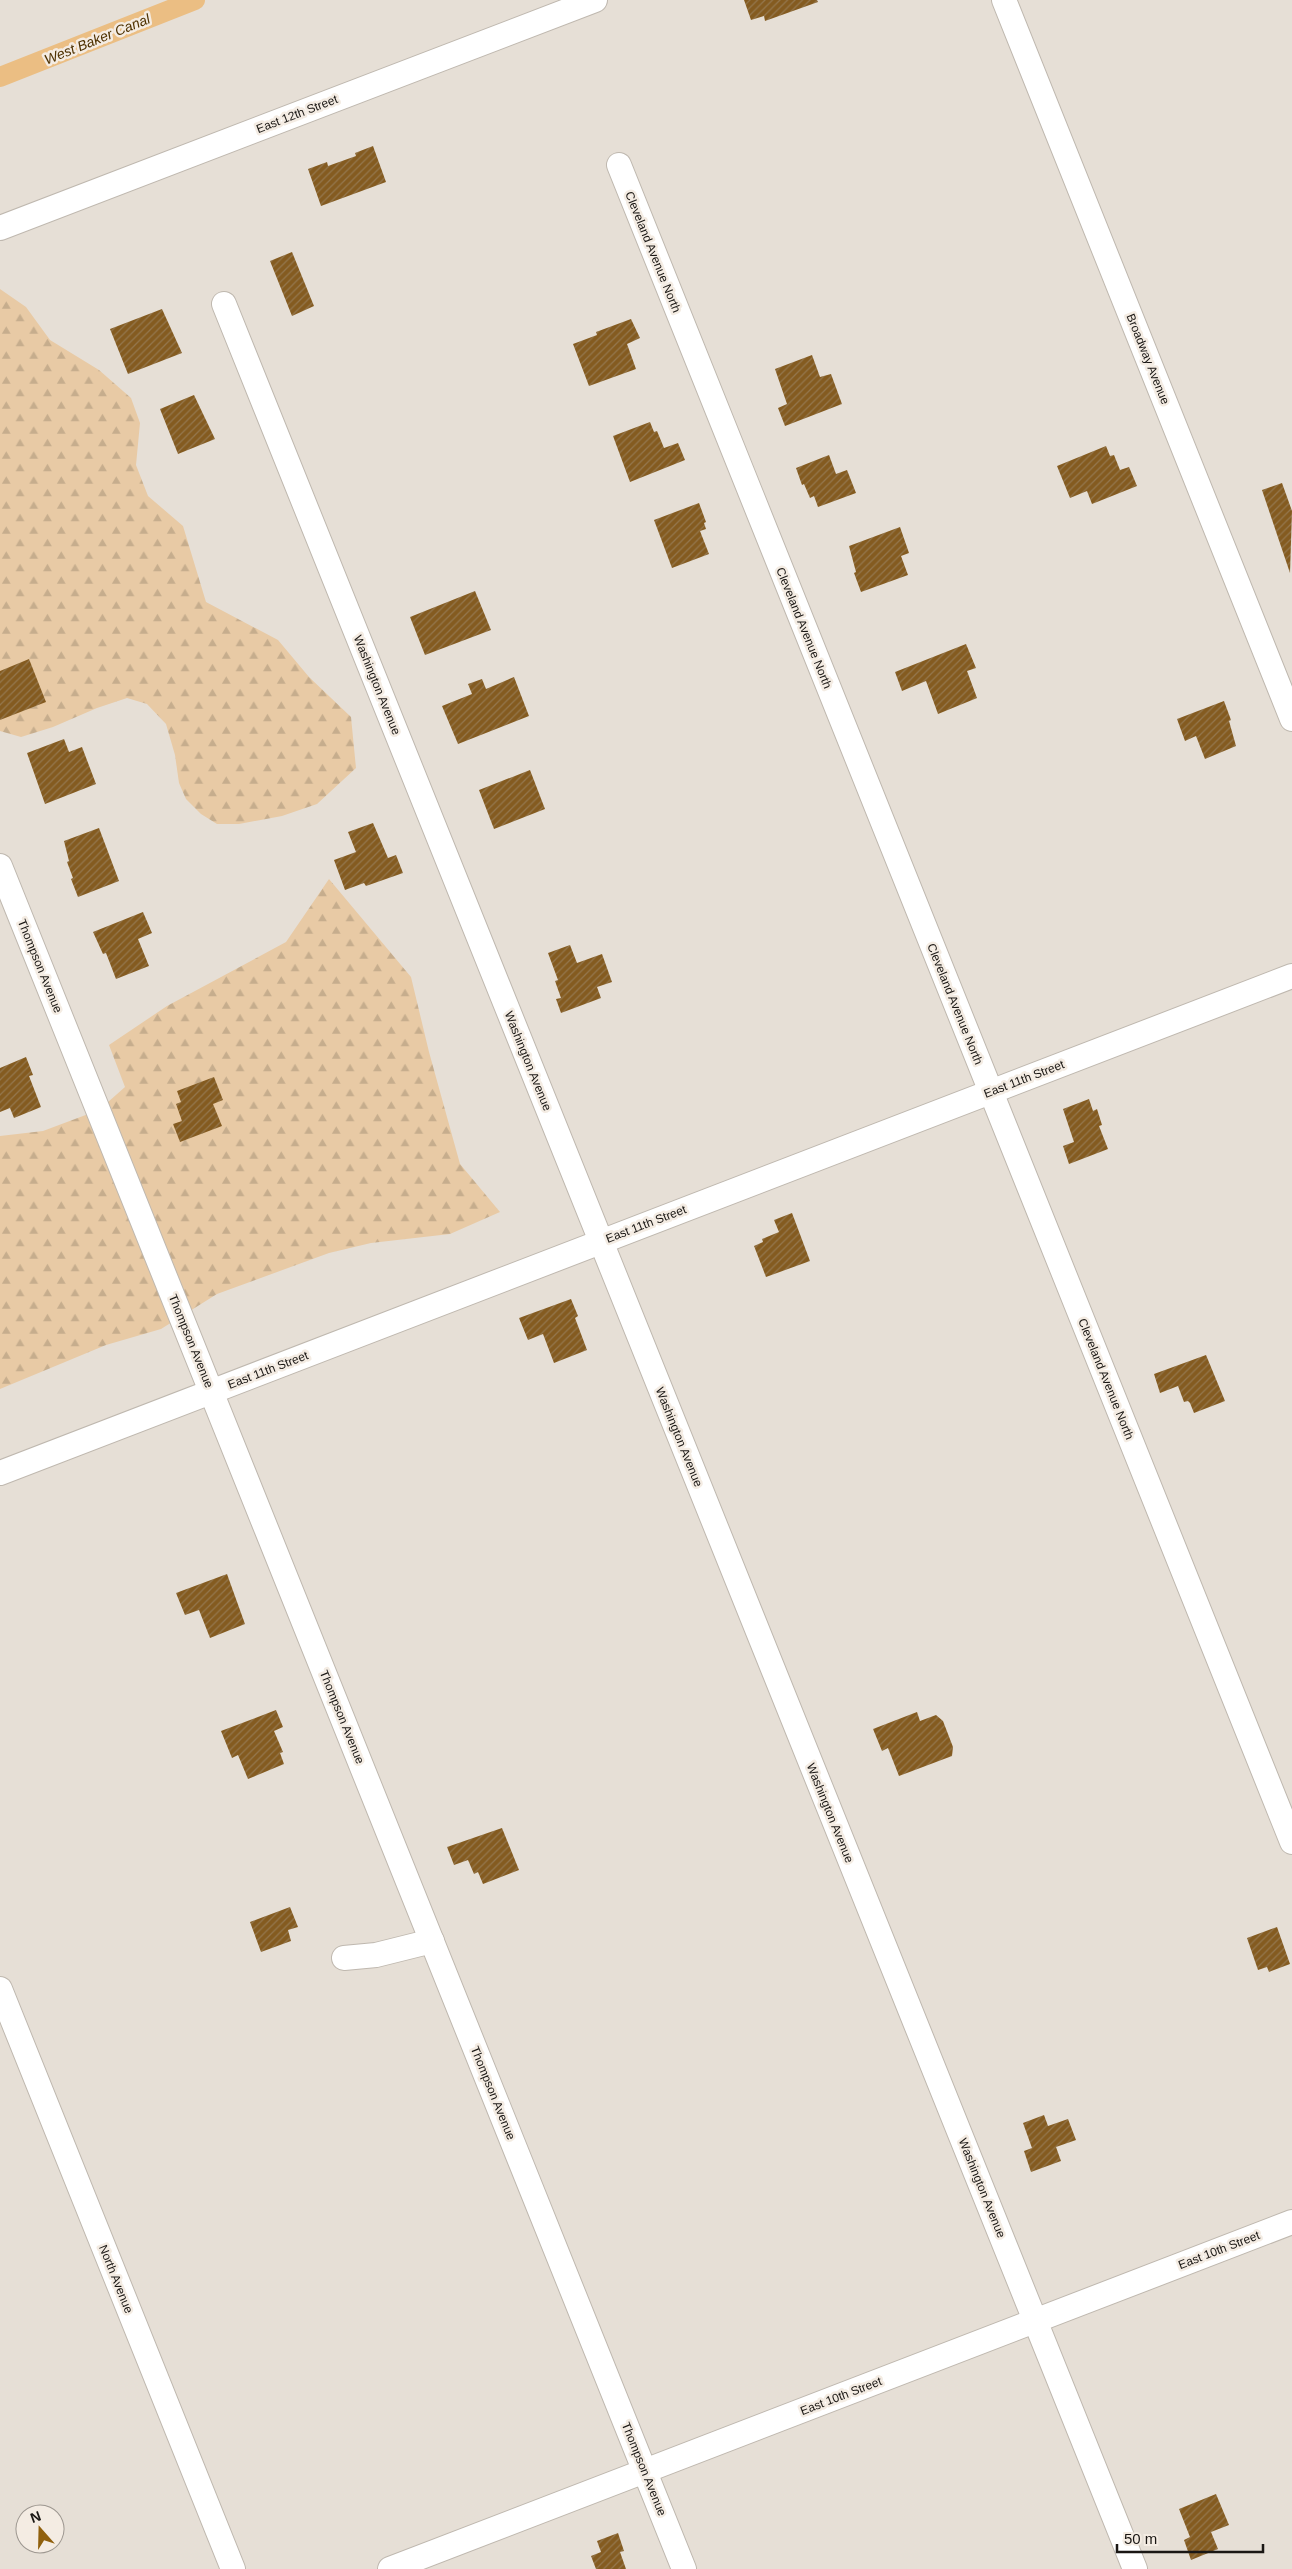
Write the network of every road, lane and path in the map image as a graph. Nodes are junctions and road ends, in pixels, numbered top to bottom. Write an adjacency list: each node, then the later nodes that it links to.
1 (595, 0): 4 (street, East 12th Street)
2 (1004, 0): 6 (street, Broadway Avenue)
3 (619, 166): 9 (street, Cleveland Avenue North)
4 (0, 228)
5 (224, 304): 10 (street, Washington Avenue)
6 (1292, 719)
7 (0, 866): 11 (street, Thompson Avenue)
8 (1292, 976): 9 (street, East 11th Street)
9 (990, 1092): 10 (street, East 11th Street); 13 (street, Cleveland Avenue North)
10 (600, 1242): 11 (street, East 11th Street); 18 (street, Washington Avenue)
11 (212, 1392): 12 (street, East 11th Street); 14 (street, Thompson Avenue)
12 (0, 1473)
13 (1292, 1842)
14 (432, 1941): 15 (street); 19 (street, Thompson Avenue)
15 (344, 1958)
16 (0, 1989): 20 (street, North Avenue)
17 (1292, 2222): 18 (street, East 10th Street)
18 (1035, 2321): 19 (street, East 10th Street); 23 (street, Washington Avenue)
19 (645, 2472): 21 (street, East 10th Street); 22 (street, Thompson Avenue)
20 (233, 2569)
21 (390, 2569)
22 (684, 2569)
23 (1134, 2569)

